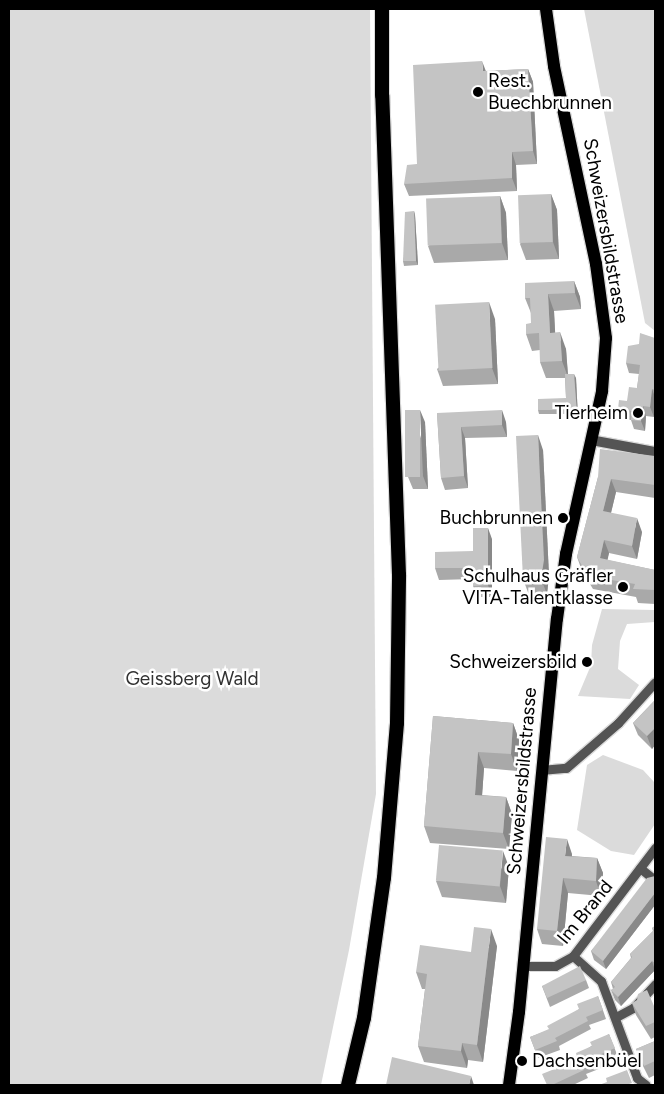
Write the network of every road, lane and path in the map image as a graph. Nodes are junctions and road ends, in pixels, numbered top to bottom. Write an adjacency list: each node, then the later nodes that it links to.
1 (382, 9): 12 (highway)
2 (546, 9): 3 (main road, Schweizersbildstrasse)
3 (591, 440): 4 (street); 6 (main road, Schweizersbildstrasse)
4 (655, 452)
5 (655, 682): 6 (street)
6 (541, 770): 11 (main road, Schweizersbildstrasse)
7 (655, 848): 8 (street, Im Brand)
8 (640, 868): 9 (street); 10 (street, Im Brand)
9 (655, 880)
10 (573, 956): 11 (street, Im Brand); 14 (street)
11 (523, 966): 17 (main road, Schweizersbildstrasse)
12 (369, 974): 15 (highway); 16 (highway)
13 (655, 984): 14 (street)
14 (616, 1017): 18 (street)
15 (339, 1085)
16 (348, 1085)
17 (509, 1085)
18 (646, 1085)

